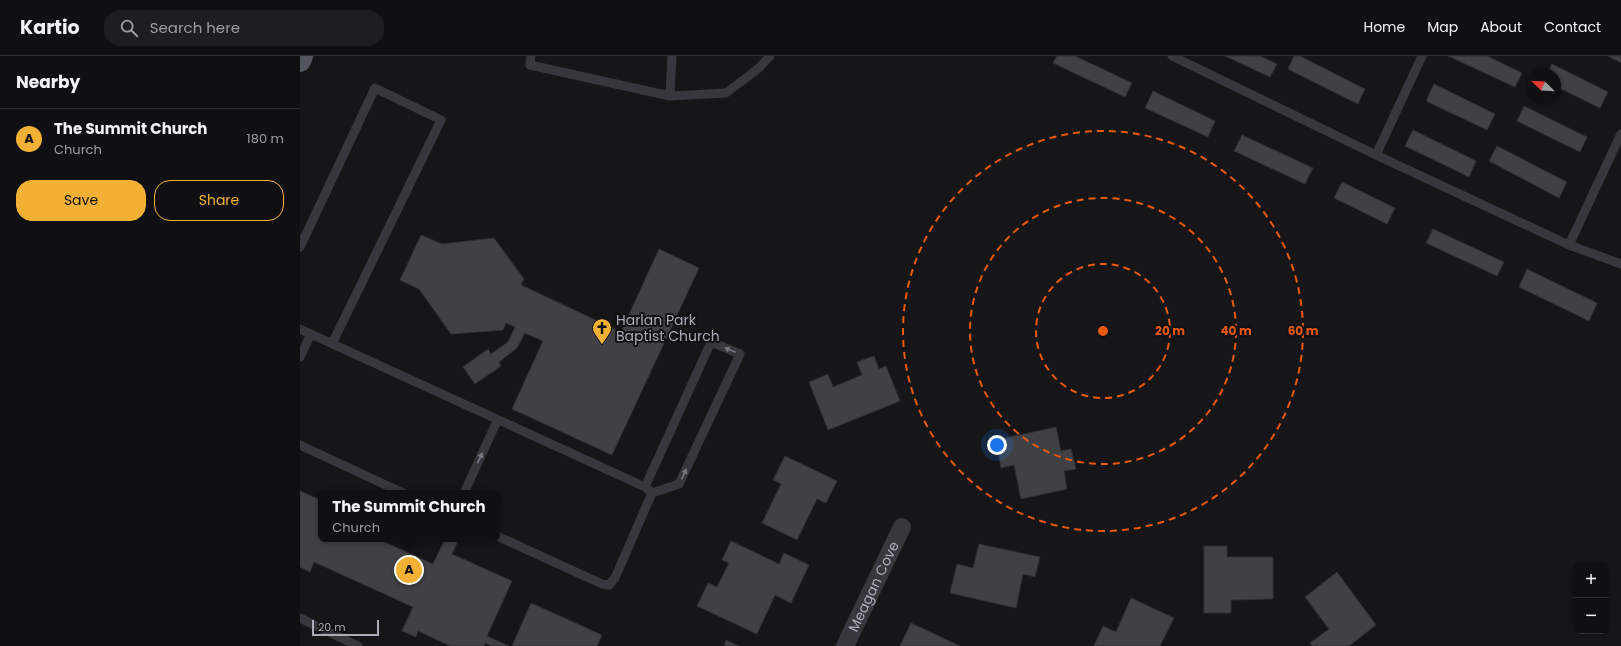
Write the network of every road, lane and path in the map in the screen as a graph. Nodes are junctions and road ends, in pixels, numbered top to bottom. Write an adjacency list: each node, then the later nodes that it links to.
1 (302, 56): 8 (main road)
2 (532, 56): 9 (lane)
3 (672, 56): 9 (lane)
4 (770, 56): 9 (lane)
5 (1172, 56): 7 (lane)
6 (1422, 56): 11 (lane)
7 (1189, 60): 11 (lane)
8 (300, 61)
9 (670, 96)
10 (1621, 134): 12 (lane)
11 (1376, 155): 12 (lane)
12 (1568, 246): 14 (lane)
13 (300, 247): 17 (lane)
14 (1621, 264)
15 (300, 329): 16 (lane)
16 (311, 334): 17 (lane); 18 (lane)
17 (332, 344): 19 (lane)
18 (300, 357)
19 (497, 421): 21 (lane); 23 (lane, one-way to 19)
20 (300, 445): 22 (lane)
21 (645, 487): 24 (lane); 24 (lane, one-way to 21)
22 (397, 490)
23 (465, 490)
24 (652, 493): 26 (lane)
25 (902, 526): 29 (street, Meagan Cove)
26 (500, 537)
27 (300, 618): 28 (lane)
28 (358, 646)
29 (844, 646)

